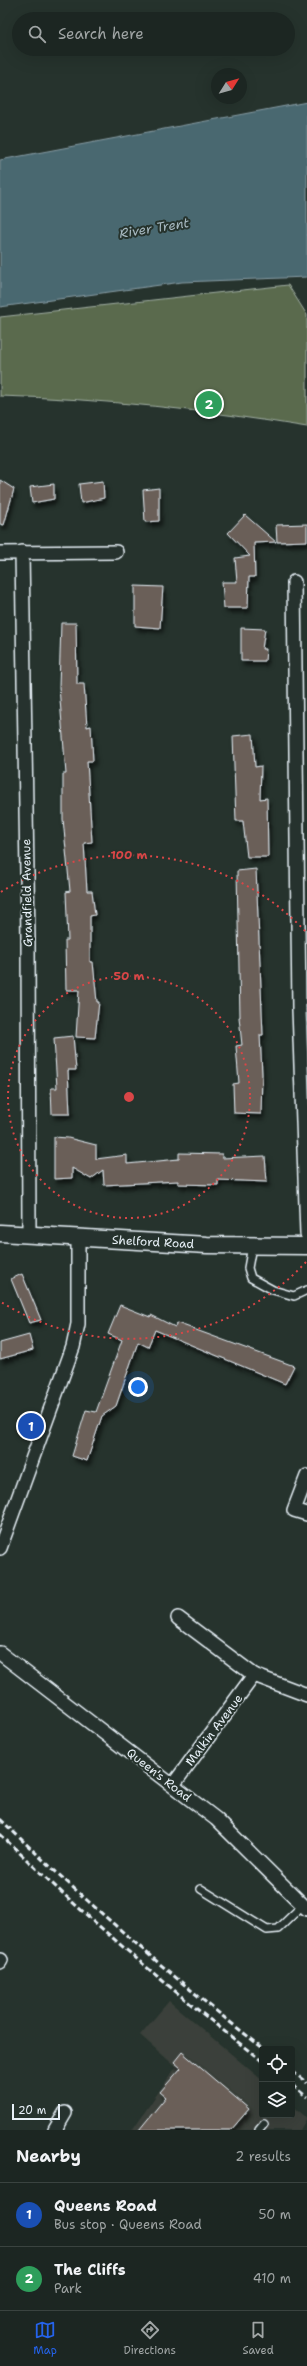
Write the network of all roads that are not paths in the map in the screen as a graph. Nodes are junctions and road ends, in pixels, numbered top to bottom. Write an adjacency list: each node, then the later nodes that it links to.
1 (22, 552): 2 (street); 3 (street); 9 (street, Grandfield Avenue)
2 (116, 552)
3 (0, 553)
4 (294, 582): 5 (street)
5 (301, 741): 6 (street)
6 (303, 1009): 8 (street)
7 (0, 1233): 9 (street, Shelford Road)
8 (307, 1234)
9 (29, 1235): 10 (street, Shelford Road)
10 (78, 1238): 11 (street, Shelford Road); 16 (street)
11 (252, 1246): 12 (street, Shelford Road); 13 (lane)
12 (307, 1246)
13 (307, 1290)
14 (307, 1476): 15 (street)
15 (307, 1514)
16 (0, 1548)
17 (178, 1618): 19 (street)
18 (0, 1653): 21 (street, Queen's Road)
19 (254, 1675): 20 (street); 21 (street, Malkin Avenue)
20 (307, 1695)
21 (173, 1785): 23 (street, Queen's Road)
22 (201, 1889): 23 (lane)
23 (306, 1905)
24 (65, 2113): 26 (street)
25 (264, 2124): 27 (lane)
26 (55, 2130)
27 (259, 2130)

